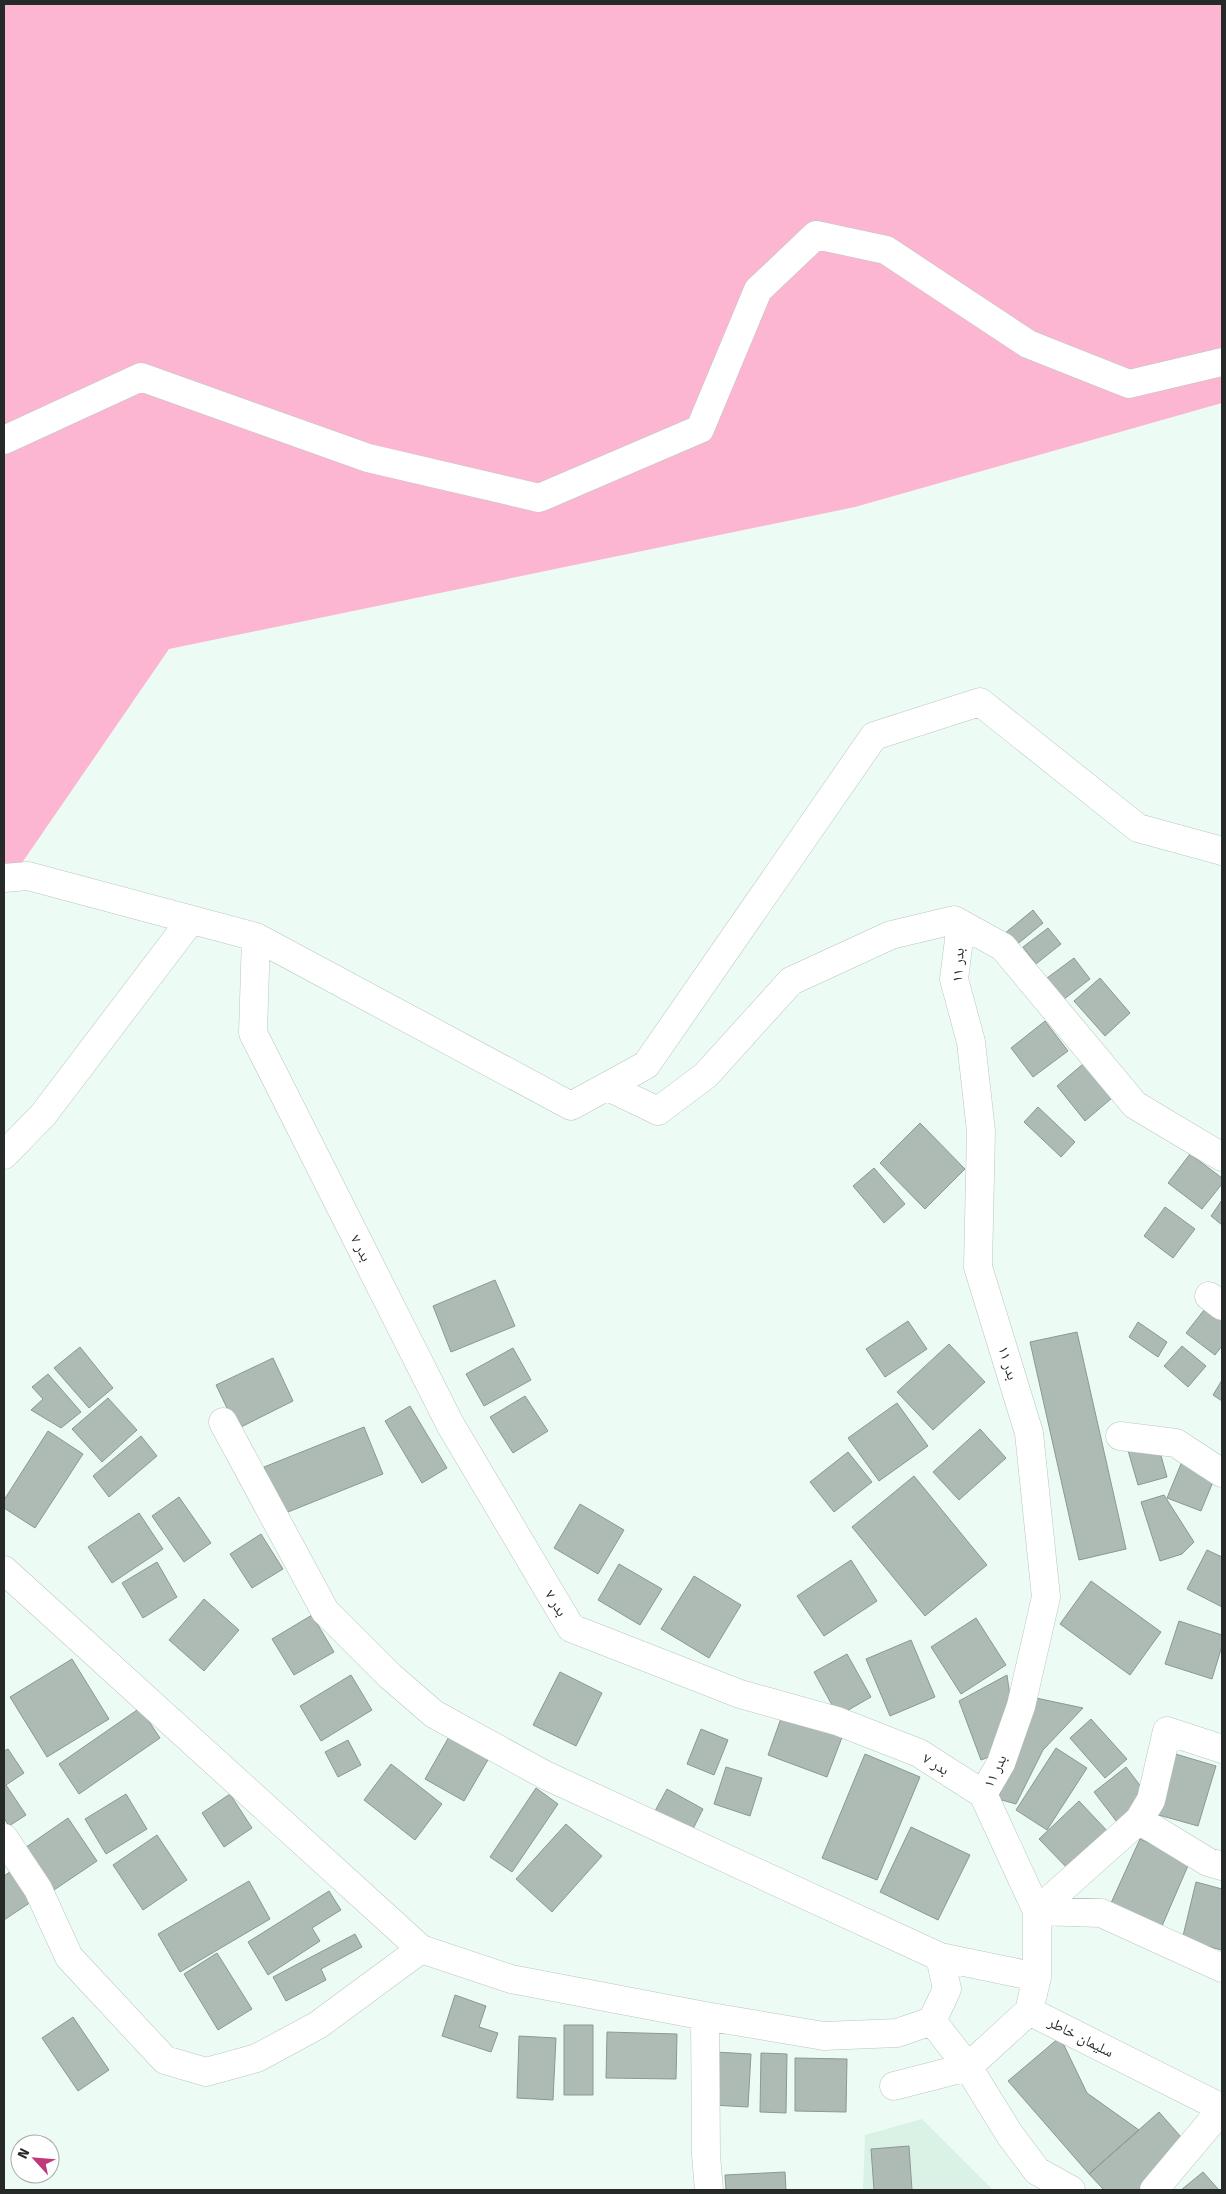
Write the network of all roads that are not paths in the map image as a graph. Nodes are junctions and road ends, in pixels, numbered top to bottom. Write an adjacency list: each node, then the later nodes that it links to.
1 (1222, 362): 2 (street)
2 (4, 440)
3 (1222, 851): 8 (street)
4 (4, 878): 5 (street)
5 (191, 920): 7 (street); 9 (street)
6 (961, 924): 8 (street); 10 (street); 16 (street, بدر ۱۱)
7 (256, 937): 8 (street); 16 (street, بدر ۷)
8 (608, 1087)
9 (4, 1155)
10 (1222, 1157)
11 (223, 1422): 22 (street)
12 (1120, 1436): 13 (street)
13 (1222, 1473)
14 (4, 1570): 21 (street)
15 (1222, 1749): 17 (street)
16 (984, 1794): 20 (street)
17 (1139, 1820): 19 (street); 20 (street)
18 (4, 1838): 21 (street)
19 (1222, 1866)
20 (1037, 1911): 23 (street); 24 (street, سلیمان خاطر)
21 (420, 1949): 26 (street)
22 (940, 1958): 24 (street); 27 (street)
23 (1222, 1968)
24 (1037, 1977): 25 (street, سلیمان خاطر)
25 (1029, 2011): 28 (street); 30 (street, سلیمان خاطر)
26 (706, 2016): 27 (street); 32 (street)
27 (932, 2021): 28 (street)
28 (968, 2067): 29 (street); 31 (street)
29 (894, 2086)
30 (1222, 2109): 34 (street)
31 (1041, 2180): 33 (street)
32 (709, 2190)
33 (1071, 2190)
34 (1154, 2190)

